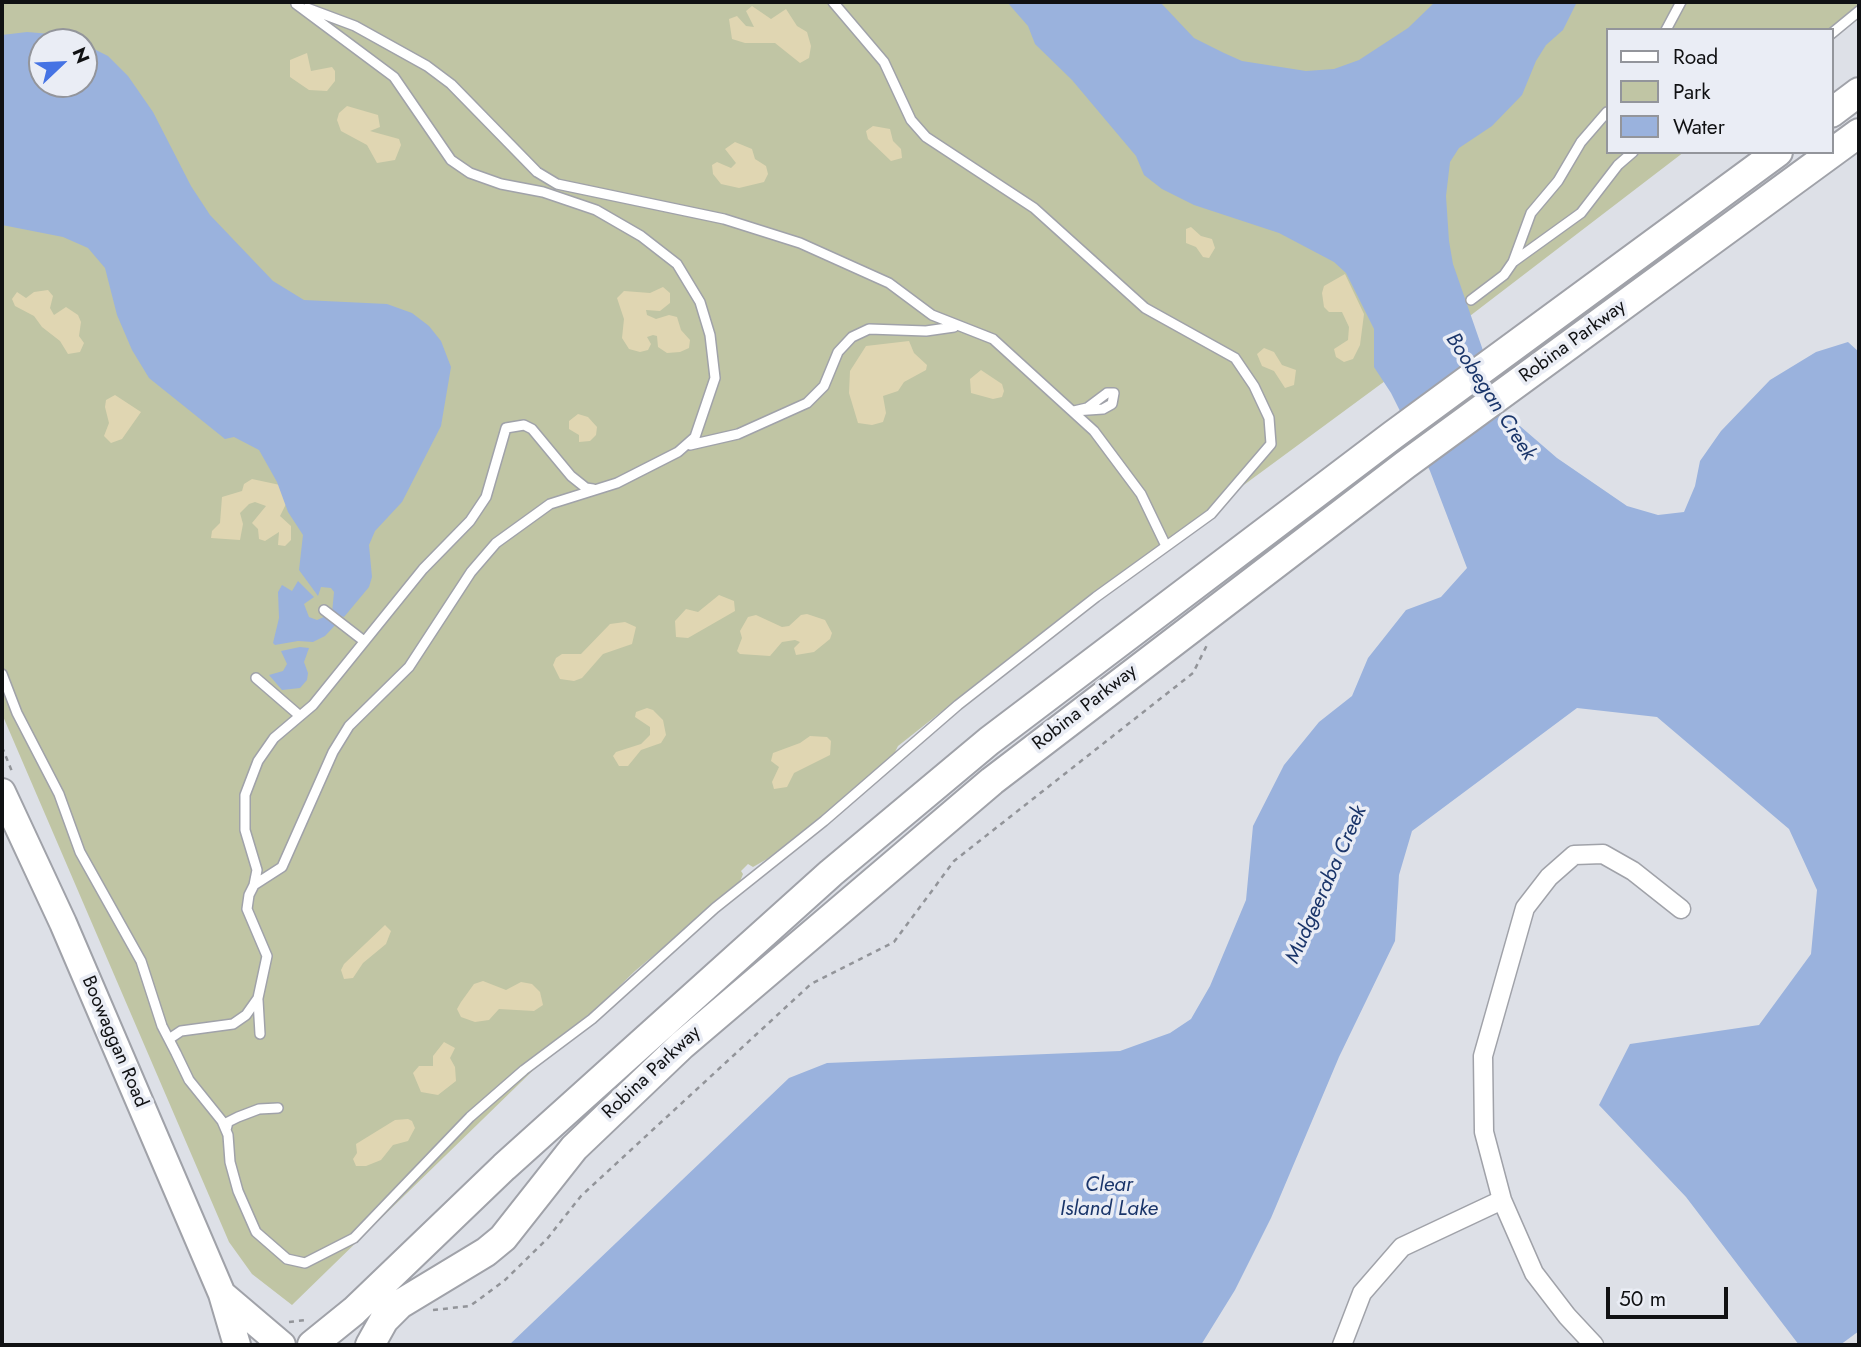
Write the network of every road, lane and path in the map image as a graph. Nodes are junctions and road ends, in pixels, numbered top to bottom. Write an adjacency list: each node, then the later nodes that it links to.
1 (833, 2): 26 (lane)
2 (1681, 2): 5 (lane)
3 (294, 3): 17 (lane); 20 (lane)
4 (1859, 11): 6 (lane)
5 (1666, 28)
6 (1833, 32)
7 (1859, 92): 8 (main road)
8 (1833, 112)
9 (1605, 114): 15 (lane)
10 (1859, 133): 11 (main road, Robina Parkway)
11 (1833, 152)
12 (1631, 154): 15 (lane)
13 (1774, 154): 52 (main road, Robina Parkway)
14 (1830, 154): 53 (main road, Robina Parkway)
15 (1513, 262): 16 (lane)
16 (1471, 300)
17 (932, 315): 18 (lane); 19 (lane)
18 (959, 327): 19 (lane); 26 (lane)
19 (932, 329): 21 (lane)
20 (701, 422): 21 (lane); 22 (lane)
21 (712, 439): 22 (lane)
22 (677, 452): 24 (lane)
23 (575, 480): 24 (lane); 25 (lane); 29 (lane)
24 (595, 489): 25 (lane)
25 (563, 499): 35 (lane)
26 (1166, 546): 44 (lane)
27 (324, 610): 29 (lane)
28 (1209, 640): 47 (path)
29 (364, 641): 32 (lane)
30 (2, 674): 39 (lane)
31 (256, 678): 32 (lane)
32 (300, 716): 34 (lane)
33 (2, 792): 46 (main road, Boowaggan Road)
34 (256, 866): 35 (lane); 36 (lane)
35 (273, 873): 36 (lane)
36 (254, 885): 38 (lane)
37 (1681, 909): 45 (street)
38 (258, 998): 40 (lane); 41 (lane)
39 (161, 1021): 40 (lane); 42 (lane)
40 (181, 1031): 42 (lane)
41 (260, 1034)
42 (169, 1039): 44 (lane)
43 (278, 1108): 44 (lane)
44 (225, 1125)
45 (1502, 1200): 54 (street); 55 (street)
46 (222, 1294): 48 (main road, Boowaggan Road); 49 (main road, Boowaggan Road)
47 (424, 1312)
48 (237, 1345)
49 (282, 1345)
50 (289, 1345): 51 (main road)
51 (305, 1345)
52 (313, 1345)
53 (370, 1345)
54 (1342, 1345)
55 (1594, 1345)

